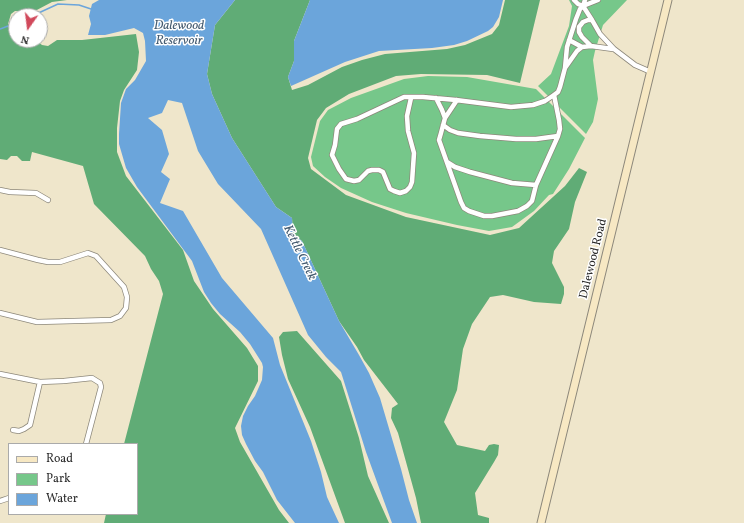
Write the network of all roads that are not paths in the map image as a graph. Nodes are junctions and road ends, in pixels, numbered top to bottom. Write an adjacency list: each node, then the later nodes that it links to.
1 (574, 0): 5 (street)
2 (584, 0): 5 (street)
3 (598, 0): 5 (street)
4 (668, 0): 12 (main road, Dalewood Road)
5 (583, 6): 6 (street); 7 (street)
6 (592, 20): 8 (street); 10 (street)
7 (569, 40): 9 (street); 11 (street)
8 (591, 46): 9 (street); 10 (street)
9 (582, 47): 11 (street)
10 (614, 49): 12 (street)
11 (565, 68): 13 (street)
12 (651, 72): 30 (main road, Dalewood Road)
13 (554, 95): 16 (street); 19 (street)
14 (411, 98): 14 (street); 15 (street)
15 (436, 98): 16 (street); 17 (street)
16 (457, 100): 17 (street)
17 (445, 118): 18 (street)
18 (443, 125): 19 (street); 20 (street)
19 (558, 136): 21 (street)
20 (447, 162): 21 (street); 21 (street)
21 (536, 185)
22 (0, 190): 23 (street)
23 (48, 200)
24 (0, 250): 25 (street)
25 (0, 313)
26 (0, 374): 27 (street)
27 (40, 382): 28 (street); 29 (street)
28 (13, 430)
29 (86, 443)
30 (541, 523)

